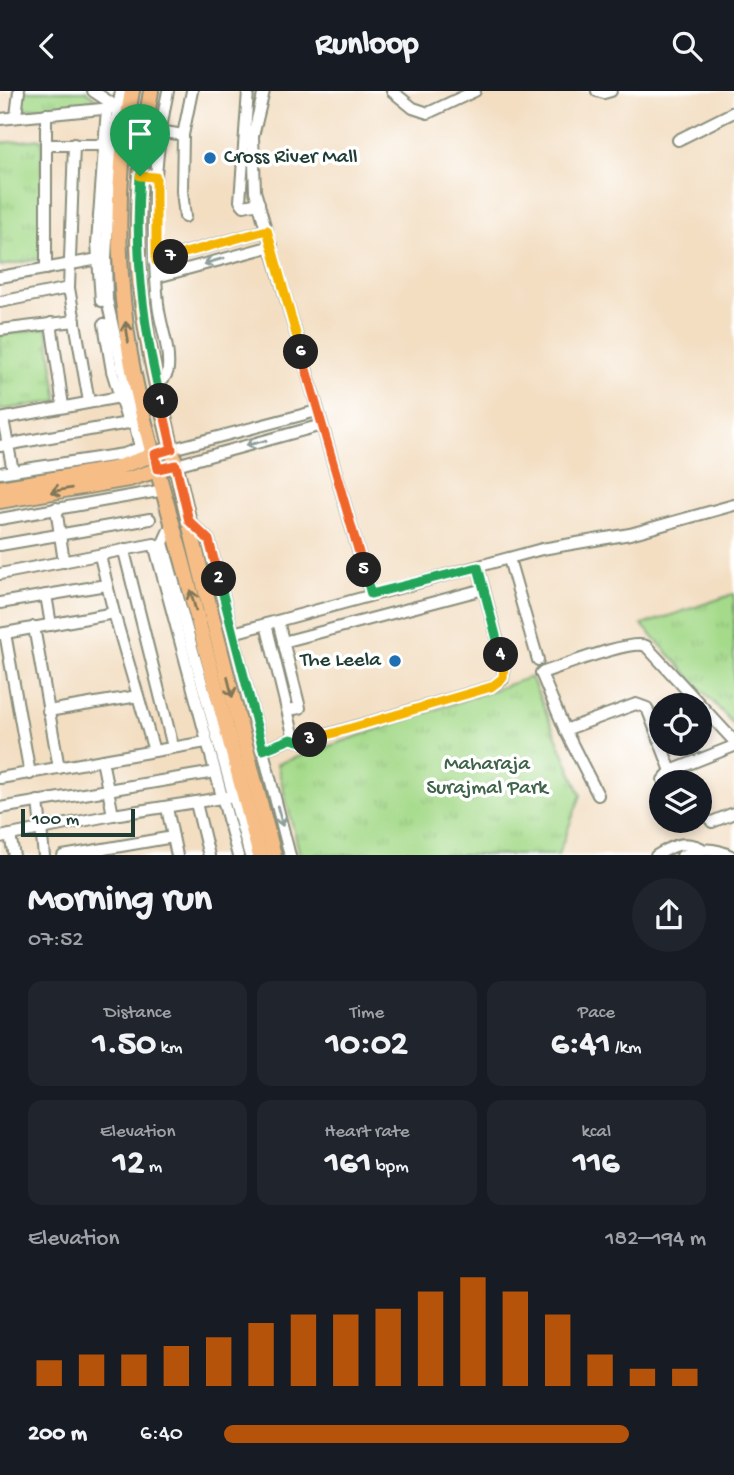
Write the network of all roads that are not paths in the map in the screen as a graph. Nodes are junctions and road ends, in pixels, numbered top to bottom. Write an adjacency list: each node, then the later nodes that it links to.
1 (19, 91): 17 (street)
2 (93, 91): 14 (street)
3 (121, 91): 14 (street)
4 (132, 91): 14 (main road)
5 (151, 91): 25 (main road)
6 (168, 91): 19 (street)
7 (191, 91): 20 (street)
8 (248, 91): 27 (street)
9 (264, 91): 27 (street)
10 (392, 91): 11 (street)
11 (475, 91)
12 (597, 91): 13 (street)
13 (611, 91)
14 (117, 108): 16 (street); 24 (street); 31 (main road)
15 (734, 112): 21 (street)
16 (46, 114): 17 (street); 23 (street)
17 (16, 116): 18 (street)
18 (0, 119)
19 (159, 131): 20 (street); 26 (street)
20 (183, 135): 28 (street)
21 (678, 140)
22 (74, 144): 23 (street); 24 (street); 33 (street)
23 (47, 145): 34 (street)
24 (103, 145): 31 (street)
25 (140, 176): 26 (main road); 42 (main road)
26 (156, 177): 32 (street)
27 (258, 203): 29 (street)
28 (185, 217)
29 (267, 230): 30 (street); 32 (street)
30 (272, 246): 36 (street, one-way to 36); 46 (street)
31 (108, 257): 33 (street); 43 (street); 51 (main road, one-way to 31); 54 (street)
32 (156, 261): 36 (street)
33 (70, 265): 34 (street); 37 (street)
34 (46, 269): 35 (street)
35 (0, 277)
36 (157, 277): 42 (street)
37 (69, 288): 38 (street); 39 (street)
38 (0, 302)
39 (75, 321): 40 (street); 44 (street)
40 (51, 323): 41 (street); 45 (street)
41 (0, 330)
42 (157, 385): 50 (main road)
43 (120, 397): 44 (street); 49 (street)
44 (89, 402): 45 (street)
45 (63, 406): 47 (street)
46 (317, 411): 48 (street); 50 (street)
47 (1, 419): 49 (street)
48 (322, 425): 52 (street, one-way to 52); 76 (street)
49 (4, 446): 54 (street)
50 (172, 449): 51 (main road); 52 (main road)
51 (155, 454): 53 (main road); 57 (main road)
52 (176, 465): 53 (main road); 65 (main road)
53 (158, 469): 56 (main road); 58 (main road)
54 (13, 471): 55 (street)
55 (0, 473)
56 (93, 485): 59 (main road, one-way to 59); 60 (street)
57 (0, 488)
58 (164, 490): 60 (street); 108 (main road, one-way to 58)
59 (0, 501)
60 (97, 502): 62 (street)
61 (734, 505): 70 (street)
62 (56, 508): 63 (street); 66 (street)
63 (0, 519)
64 (150, 519): 66 (street)
65 (189, 521): 84 (street); 108 (main road, one-way to 108)
66 (59, 534): 67 (street); 71 (street)
67 (0, 545)
68 (124, 551): 69 (street); 94 (street); 96 (street)
69 (100, 556): 71 (street); 74 (street)
70 (509, 559): 72 (street); 87 (street)
71 (64, 562): 73 (street)
72 (478, 567): 75 (street); 76 (street)
73 (0, 574)
74 (106, 585): 77 (street); 79 (street)
75 (484, 589): 86 (street); 92 (street)
76 (371, 594): 80 (street)
77 (46, 595): 78 (street); 82 (street)
78 (0, 603)
79 (114, 613): 82 (street); 88 (street)
80 (278, 621): 81 (street); 86 (street)
81 (266, 624): 84 (street); 89 (street)
82 (51, 625): 83 (street)
83 (34, 627): 85 (street); 90 (street)
84 (233, 633): 97 (street)
85 (2, 634): 104 (street)
86 (283, 642): 89 (street)
87 (538, 660)
88 (138, 696): 90 (street); 98 (street)
89 (288, 710): 92 (street)
90 (48, 711): 100 (street)
91 (565, 730): 93 (street); 101 (street); 109 (street)
92 (291, 739): 97 (street)
93 (734, 741)
94 (206, 742): 96 (street); 103 (street)
95 (734, 746): 102 (street)
96 (173, 747): 98 (street)
97 (263, 750): 106 (street)
98 (154, 751): 99 (street)
99 (102, 760): 100 (street); 107 (street)
100 (59, 768): 104 (street)
101 (671, 770)
102 (674, 770)
103 (215, 772): 107 (street); 108 (street)
104 (30, 774): 105 (street)
105 (0, 776)
106 (272, 783): 108 (main road); 130 (street, one-way to 130)
107 (109, 789): 110 (street); 115 (street)
108 (239, 794): 111 (street); 126 (street); 127 (street); 128 (main road); 129 (main road)
109 (598, 795)
110 (38, 801): 113 (street); 117 (street)
111 (196, 803): 112 (street); 125 (street)
112 (167, 808): 115 (street); 119 (street)
113 (0, 809)
114 (734, 813): 116 (street)
115 (113, 815): 117 (street)
116 (712, 822)
117 (43, 829): 118 (street); 122 (street)
118 (5, 836): 121 (street)
119 (173, 837): 123 (street); 124 (street)
120 (701, 849): 131 (street); 132 (street); 133 (street)
121 (14, 855)
122 (44, 855)
123 (69, 855)
124 (177, 855)
125 (209, 855)
126 (238, 855)
127 (250, 855)
128 (260, 855)
129 (273, 855)
130 (290, 855)
131 (658, 855)
132 (685, 855)
133 (728, 855)

